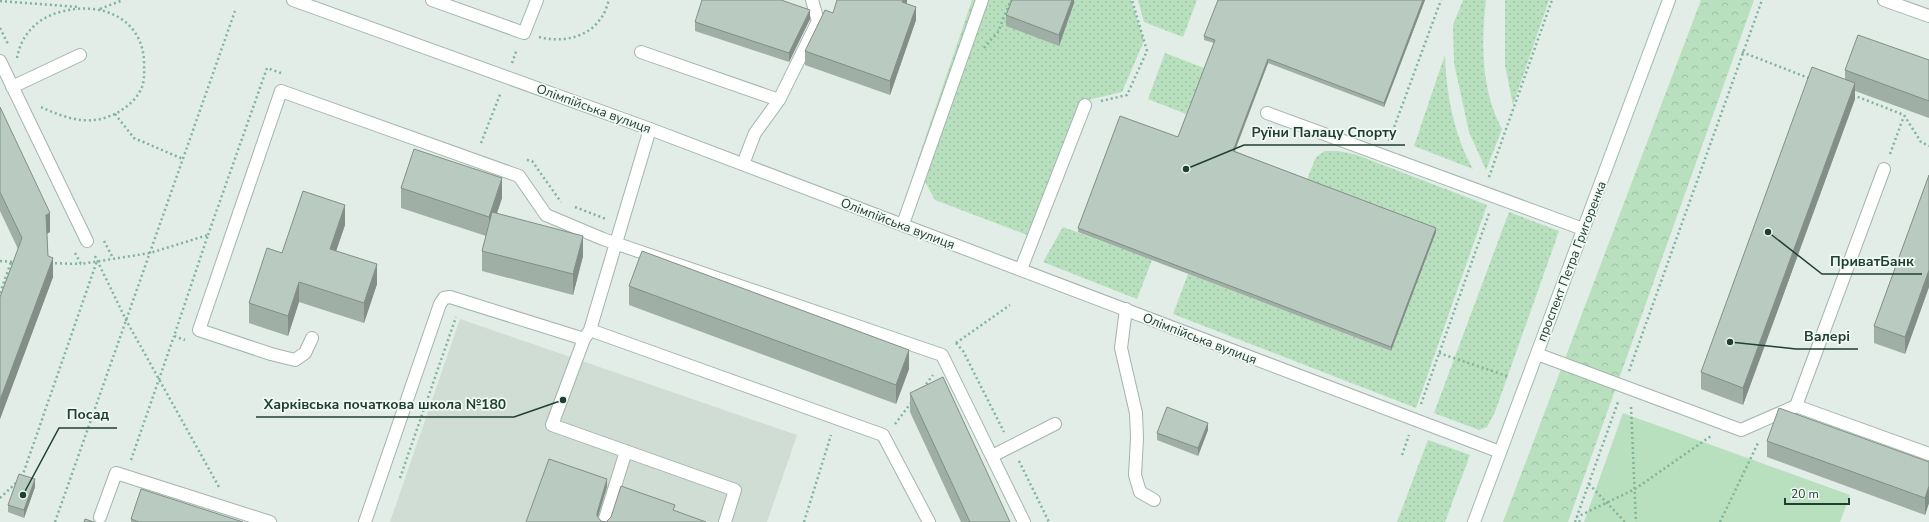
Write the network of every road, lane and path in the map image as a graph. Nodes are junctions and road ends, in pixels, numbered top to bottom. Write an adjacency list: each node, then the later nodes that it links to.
1 (123, 0): 13 (path)
2 (293, 0): 30 (street, Олімпійська вулиця)
3 (432, 0): 16 (street)
4 (537, 0): 16 (street)
5 (609, 0): 16 (path)
6 (812, 0): 24 (street)
7 (982, 0): 38 (street)
8 (1132, 0): 25 (path)
9 (1441, 0): 32 (path)
10 (1669, 0): 39 (street, проспект Петра Григоренка)
11 (1762, 0): 18 (path)
12 (1884, 0): 15 (street)
13 (0, 1)
14 (236, 11): 34 (path)
15 (1929, 16)
16 (524, 33)
17 (641, 52): 24 (street)
18 (1742, 52): 21 (path); 64 (path)
19 (80, 55): 22 (street)
20 (0, 61): 22 (street)
21 (1816, 81)
22 (12, 87): 41 (street)
23 (1845, 92): 29 (path)
24 (779, 100): 35 (street)
25 (1085, 105): 49 (street)
26 (495, 108): 31 (path)
27 (1267, 113): 39 (street)
28 (114, 114): 34 (path)
29 (1904, 115): 33 (path); 36 (path)
30 (650, 129): 35 (street, Олімпійська вулиця); 42 (street)
31 (482, 143)
32 (1395, 145)
33 (1929, 146)
34 (183, 159): 54 (path)
35 (743, 164): 38 (street, Олімпійська вулиця)
36 (1884, 169): 67 (street)
37 (611, 213): 40 (path)
38 (903, 224): 49 (street, Олімпійська вулиця)
39 (1583, 229): 60 (street, проспект Петра Григоренка)
40 (603, 239): 42 (street); 57 (street)
41 (87, 241): 44 (path)
42 (615, 243): 55 (street); 76 (street)
43 (0, 261): 45 (path)
44 (97, 261): 54 (path); 81 (path)
45 (11, 262): 46 (path); 50 (path)
46 (19, 262)
47 (42, 263): 48 (path)
48 (81, 264)
49 (1020, 269): 53 (street, Олімпійська вулиця)
50 (0, 293)
51 (462, 301): 55 (street); 79 (path); 90 (street)
52 (1010, 305): 58 (path)
53 (1126, 309): 75 (street, Олімпійська вулиця); 82 (street)
54 (126, 320): 63 (path); 88 (path)
55 (587, 335): 68 (street); 74 (street)
56 (174, 336): 63 (path)
57 (312, 338)
58 (956, 343)
59 (1439, 353): 62 (path)
60 (1536, 354): 64 (street); 75 (street, проспект Петра Григоренка)
61 (935, 373): 65 (path)
62 (1510, 377)
63 (159, 379): 77 (path); 85 (path)
64 (1627, 387): 71 (street); 78 (path); 80 (path)
65 (920, 391)
66 (916, 397): 72 (path)
67 (1796, 406): 69 (street); 73 (street)
68 (837, 417): 84 (street); 93 (path)
69 (1770, 417): 71 (street); 102 (path)
70 (1055, 424): 76 (street)
71 (1728, 424): 80 (path)
72 (892, 428)
73 (1928, 450)
74 (626, 452): 91 (street); 92 (street)
75 (1500, 452): 97 (street, проспект Петра Григоренка)
76 (992, 456): 96 (street)
77 (126, 476): 85 (street); 86 (street)
78 (1589, 484): 83 (path); 87 (path)
79 (398, 485)
80 (1635, 489): 83 (path); 101 (path)
81 (0, 498)
82 (1154, 500)
83 (1607, 503): 87 (path); 100 (path)
84 (922, 507): 94 (street); 95 (street)
85 (232, 510): 89 (street)
86 (100, 517)
87 (1577, 517): 98 (path); 99 (path)
88 (55, 522)
89 (270, 522)
90 (365, 522)
91 (604, 522)
92 (725, 522)
93 (804, 522)
94 (917, 522)
95 (929, 522)
96 (1024, 522)
97 (1474, 522)
98 (1575, 522)
99 (1580, 522)
100 (1625, 522)
101 (1636, 522)
102 (1720, 522)

